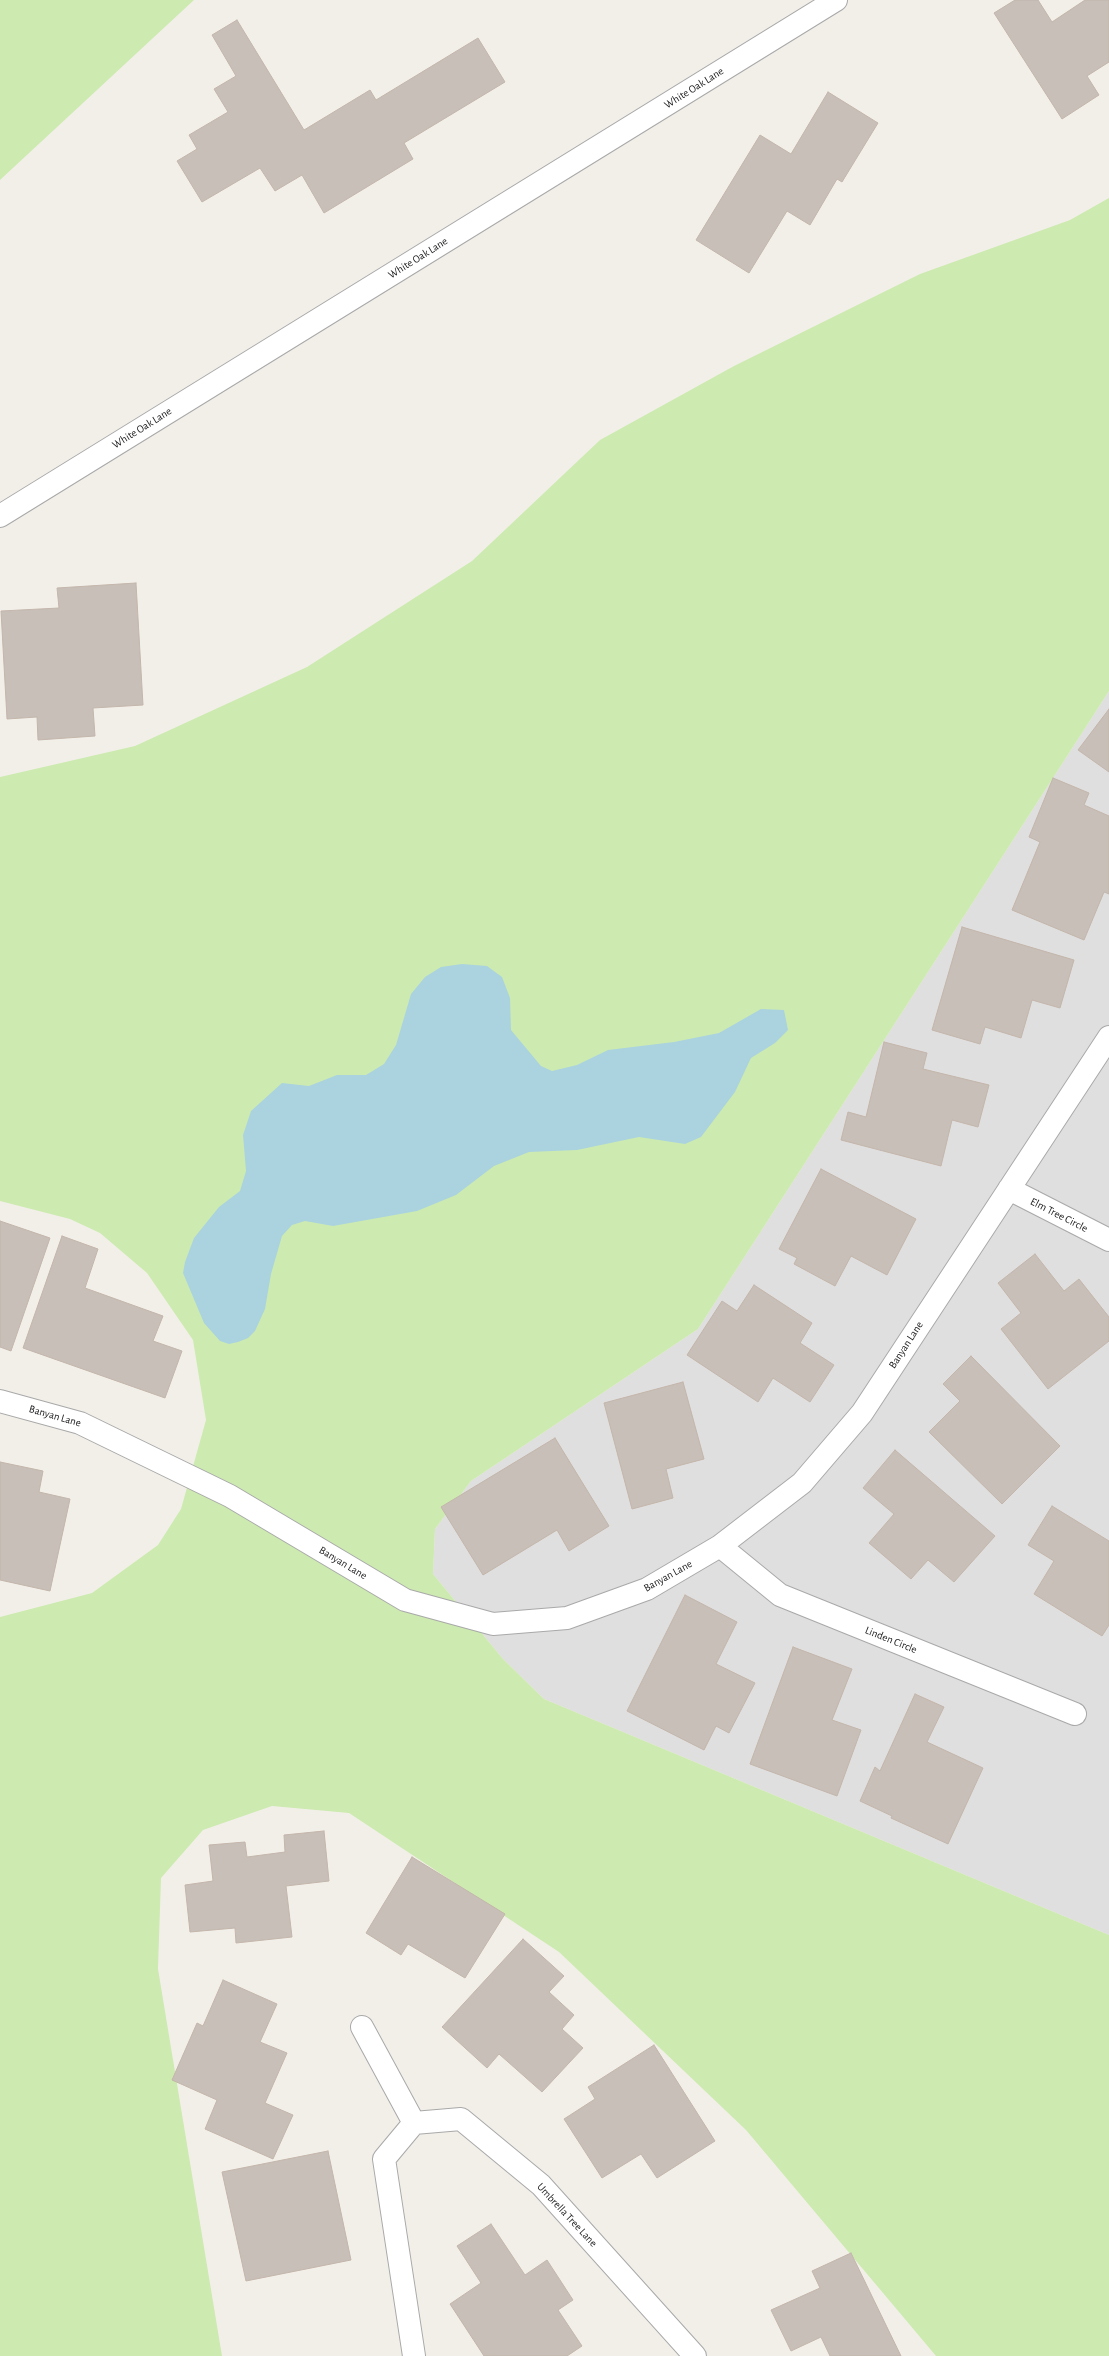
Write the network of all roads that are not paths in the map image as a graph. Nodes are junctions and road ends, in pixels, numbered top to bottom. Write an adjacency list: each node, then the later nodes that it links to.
1 (836, 0): 2 (street, White Oak Lane)
2 (0, 516)
3 (1109, 1037): 4 (street, Banyan Lane)
4 (1010, 1189): 5 (street, Elm Tree Circle); 7 (street, Banyan Lane)
5 (1109, 1240)
6 (0, 1401): 7 (street, Banyan Lane)
7 (720, 1546): 8 (street, Linden Circle)
8 (1074, 1714)
9 (362, 2026): 10 (street)
10 (414, 2123): 11 (street); 12 (street, Umbrella Tree Lane)
11 (414, 2356)
12 (695, 2356)

